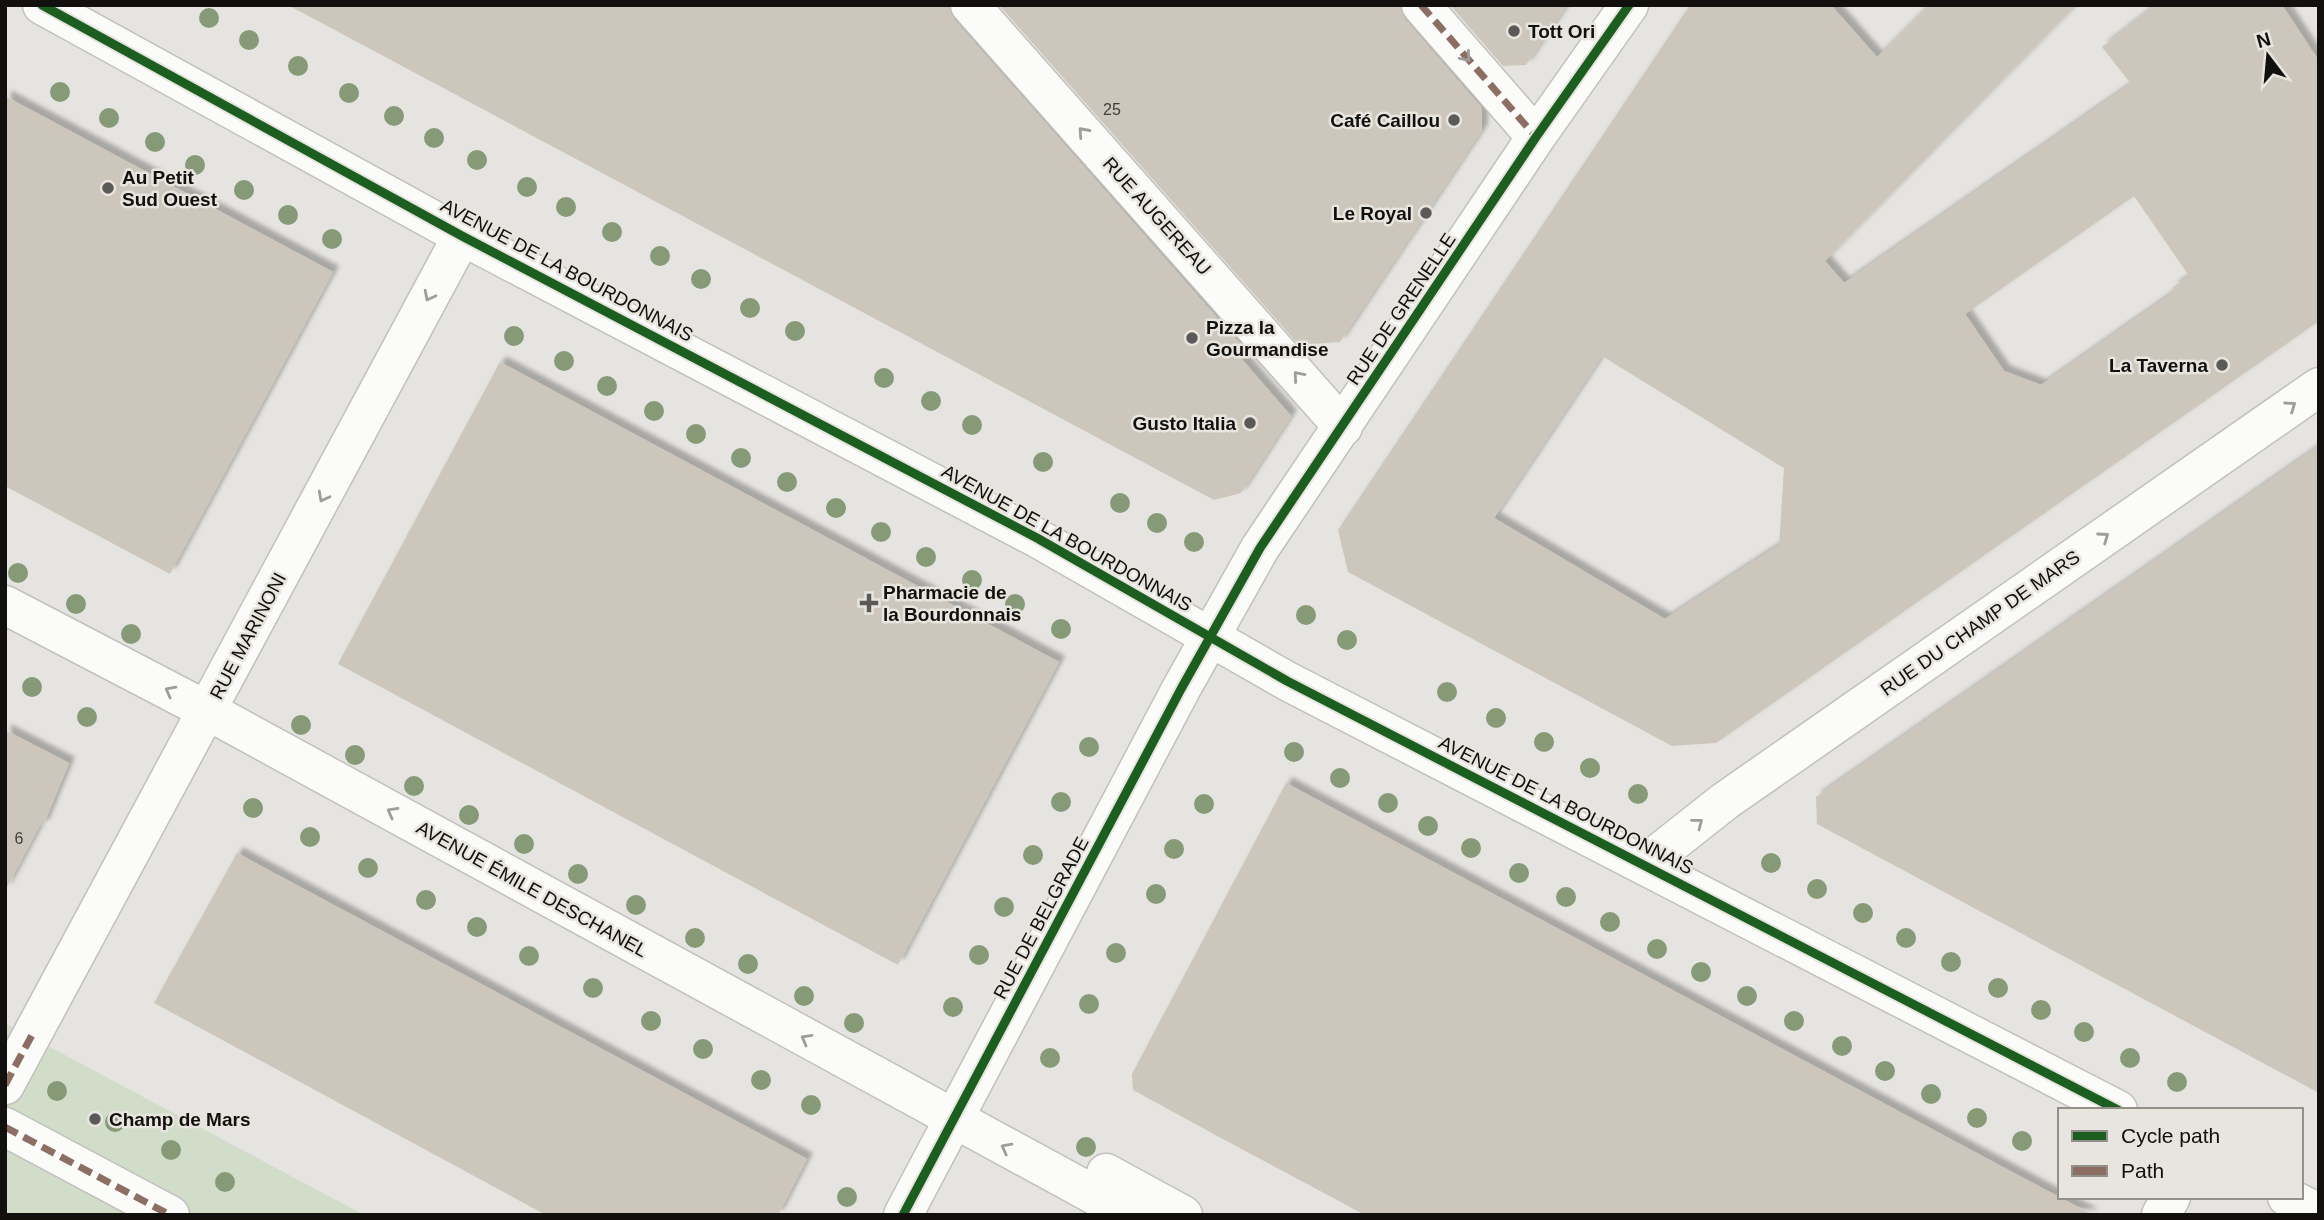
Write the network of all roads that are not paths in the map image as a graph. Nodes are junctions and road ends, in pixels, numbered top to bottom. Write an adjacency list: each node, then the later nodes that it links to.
1 (42, 5): 6 (street, AVENUE DE LA BOURDONNAIS)
2 (970, 5): 8 (street, RUE AUGEREAU, one-way to 2)
3 (1421, 5): 5 (street, one-way to 5)
4 (1629, 5): 5 (street, RUE DE GRENELLE)
5 (1536, 137): 8 (street, RUE DE GRENELLE)
6 (462, 236): 10 (street, AVENUE DE LA BOURDONNAIS); 11 (street, RUE MARINONI, one-way to 11)
7 (2319, 387): 12 (street, RUE DU CHAMP DE MARS, one-way to 7)
8 (1343, 427): 10 (street, RUE DE GRENELLE)
9 (5, 605): 11 (street, AVENUE ÉMILE DESCHANEL, one-way to 9)
10 (1209, 637): 12 (street, AVENUE DE LA BOURDONNAIS); 15 (street, RUE DE BELGRADE)
11 (208, 711): 13 (street, RUE MARINONI); 15 (street, AVENUE ÉMILE DESCHANEL, one-way to 11)
12 (1644, 865): 14 (street, AVENUE DE LA BOURDONNAIS)
13 (5, 1086)
14 (2114, 1108)
15 (954, 1120): 17 (street, AVENUE ÉMILE DESCHANEL, one-way to 15); 22 (street, RUE DE BELGRADE)
16 (5, 1127): 21 (street)
17 (1056, 1175): 23 (street); 24 (street, AVENUE ÉMILE DESCHANEL); 25 (street)
18 (2170, 1199): 26 (street)
19 (2291, 1199): 20 (street)
20 (2319, 1213)
21 (170, 1215)
22 (903, 1215)
23 (1099, 1215)
24 (1131, 1215)
25 (1183, 1215)
26 (2161, 1215)

